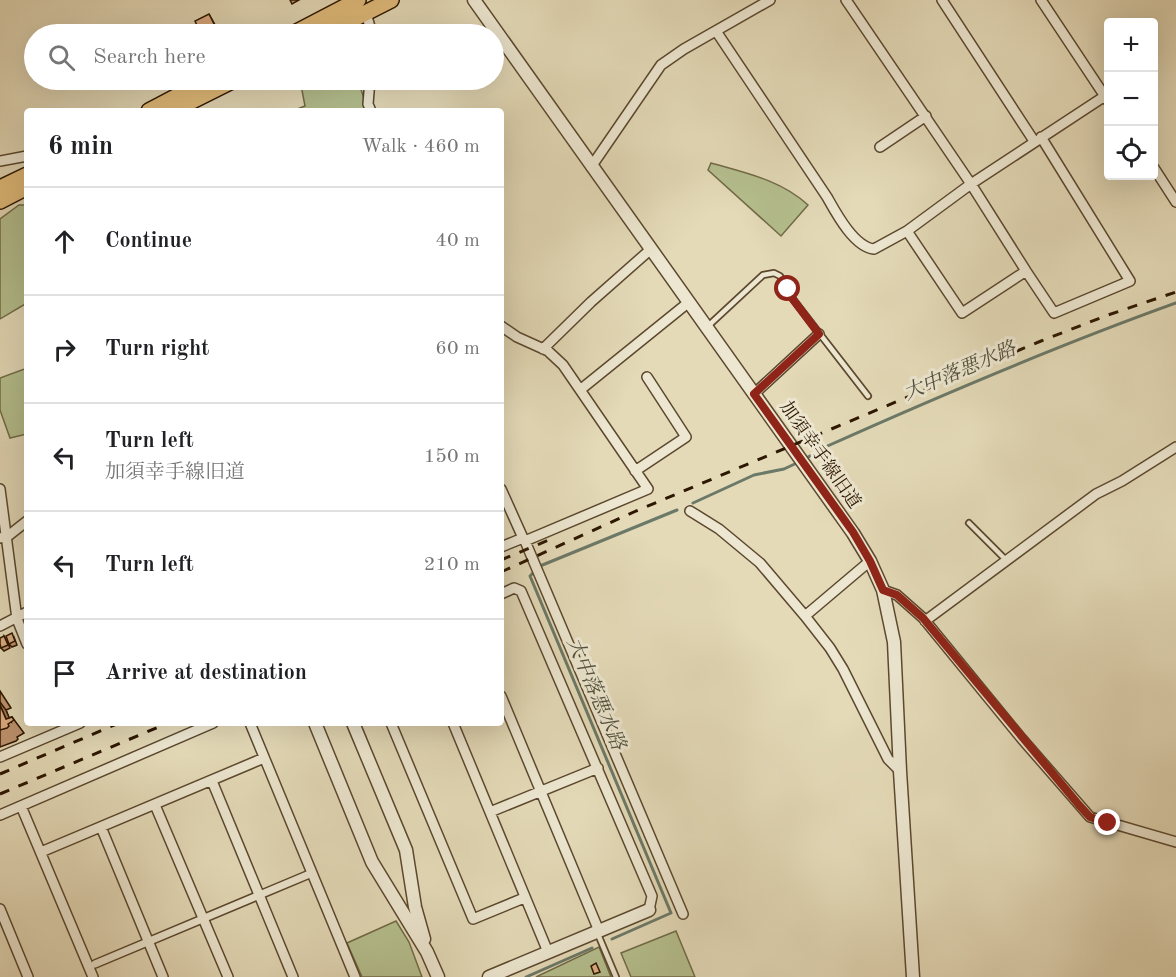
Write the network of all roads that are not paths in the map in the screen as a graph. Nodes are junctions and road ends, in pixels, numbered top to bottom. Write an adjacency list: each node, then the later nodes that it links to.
1 (391, 0): 7 (main road)
2 (474, 0): 11 (street, 加須幸手線旧道)
3 (770, 0): 12 (street)
4 (846, 0): 22 (street)
5 (942, 0): 23 (street)
6 (1041, 0): 17 (street)
7 (362, 7): 8 (main road); 9 (main road); 10 (street)
8 (319, 24)
9 (338, 24)
10 (368, 24)
11 (491, 24)
12 (716, 31): 27 (street); 35 (street)
13 (504, 43): 27 (street, 加須幸手線旧道)
14 (189, 90): 19 (main road)
15 (214, 90): 20 (main road)
16 (369, 90): 21 (street)
17 (1104, 94)
18 (1104, 100): 23 (street)
19 (154, 108)
20 (178, 108)
21 (370, 108)
22 (926, 116): 24 (street); 30 (street)
23 (1037, 139): 30 (street); 37 (street)
24 (880, 147)
25 (24, 156): 26 (street)
26 (0, 160)
27 (591, 168): 36 (street, 加須幸手線旧道)
28 (1158, 174): 34 (street)
29 (24, 176): 31 (main road)
30 (970, 184): 35 (street); 37 (street)
31 (0, 188)
32 (24, 189): 33 (main road)
33 (0, 201)
34 (1176, 202)
35 (907, 231): 37 (street)
36 (651, 249): 38 (street, 加須幸手線旧道); 42 (street)
37 (1026, 271)
38 (688, 302): 39 (street, 加須幸手線旧道); 44 (street)
39 (707, 327): 41 (lane); 45 (street, 加須幸手線旧道)
40 (504, 328): 42 (street)
41 (819, 334): 45 (street); 46 (lane)
42 (543, 349): 44 (street)
43 (647, 377): 48 (street)
44 (580, 390): 48 (street)
45 (754, 394): 58 (street, 加須幸手線旧道)
46 (868, 396)
47 (1176, 447): 57 (street)
48 (635, 471): 55 (street)
49 (0, 489): 54 (street)
50 (504, 496): 55 (street)
51 (690, 511): 62 (street)
52 (24, 523): 54 (street)
53 (969, 523): 57 (lane)
54 (4, 537): 63 (street)
55 (524, 540): 56 (street); 93 (street)
56 (504, 546)
57 (1006, 560): 64 (street)
58 (870, 561): 59 (street, 加須幸手線旧道); 62 (street)
59 (883, 590): 64 (street); 78 (street, 加須幸手線旧道)
60 (504, 593): 77 (street)
61 (24, 614): 63 (street)
62 (805, 616): 78 (street)
63 (17, 619): 65 (street); 66 (street)
64 (925, 621): 86 (street)
65 (0, 626)
66 (24, 636)
67 (504, 703): 80 (street)
68 (206, 726): 82 (street)
69 (251, 726): 76 (street)
70 (316, 726): 97 (street)
71 (354, 726): 97 (street)
72 (393, 726): 90 (street)
73 (454, 726): 83 (street)
74 (60, 727): 75 (street)
75 (0, 757)
76 (264, 758): 79 (street); 88 (street)
77 (598, 768): 80 (street); 92 (street)
78 (900, 771): 109 (street, 加須幸手線旧道)
79 (212, 781): 81 (street); 89 (street)
80 (541, 790): 83 (street); 95 (street)
81 (155, 804): 85 (street); 94 (street)
82 (21, 806): 84 (street); 87 (street)
83 (490, 812): 90 (street)
84 (0, 815)
85 (101, 827): 87 (street); 96 (street)
86 (1176, 842)
87 (41, 852): 101 (street)
88 (312, 873): 89 (street); 105 (street)
89 (259, 895): 94 (street); 104 (street)
90 (524, 898): 98 (street)
91 (0, 909): 100 (street)
92 (649, 910): 95 (street)
93 (683, 914)
94 (204, 917): 96 (street); 103 (street)
95 (598, 932): 98 (street); 108 (lane)
96 (148, 942): 99 (street); 102 (street)
97 (427, 952): 106 (street)
98 (548, 952): 107 (street)
99 (95, 964)
100 (28, 977)
101 (93, 977)
102 (163, 977)
103 (228, 977)
104 (293, 977)
105 (356, 977)
106 (438, 977)
107 (489, 977)
108 (616, 977)
109 (913, 977)

